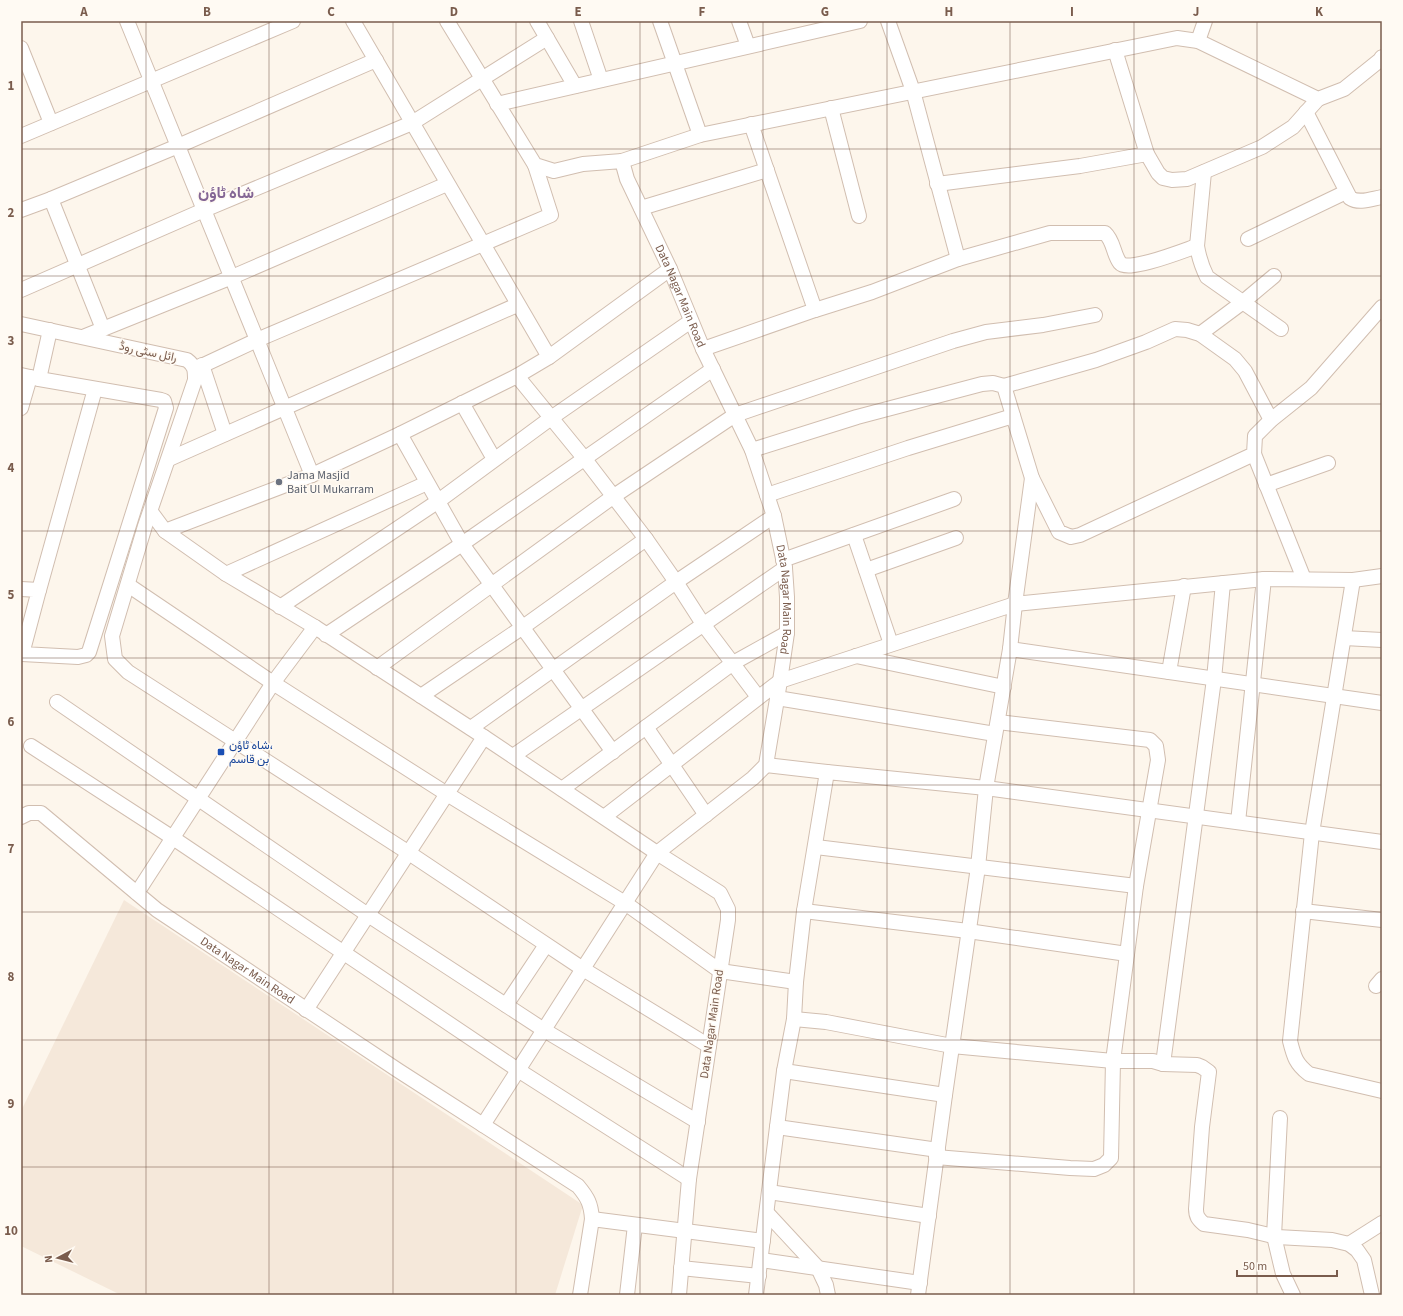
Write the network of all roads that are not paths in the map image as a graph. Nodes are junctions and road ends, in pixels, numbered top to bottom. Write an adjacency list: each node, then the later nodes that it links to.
1 (127, 21): 23 (street)
2 (293, 21): 23 (street)
3 (353, 21): 19 (street)
4 (447, 21): 21 (street)
5 (537, 21): 13 (street)
6 (581, 21): 22 (street)
7 (660, 21): 20 (street)
8 (739, 21): 15 (street)
9 (860, 21): 12 (street)
10 (888, 21): 25 (street)
11 (1205, 21): 14 (street)
12 (819, 25): 15 (street)
13 (547, 38): 21 (street); 24 (street)
14 (1198, 41): 17 (street); 26 (street)
15 (748, 46): 20 (street)
16 (21, 48): 30 (street)
17 (1116, 50): 25 (street); 36 (street)
18 (1382, 57): 26 (street)
19 (376, 60): 31 (street); 35 (street)
20 (674, 63): 22 (street); 33 (street)
21 (482, 79): 27 (street); 31 (street)
22 (602, 80): 24 (street)
23 (152, 81): 30 (street); 35 (street)
24 (575, 86): 27 (street)
25 (912, 91): 28 (street); 42 (street)
26 (1318, 99): 29 (street)
27 (497, 104): 38 (street)
28 (831, 108): 32 (street); 49 (street)
29 (1306, 112): 40 (street); 43 (street)
30 (51, 123): 34 (street)
31 (412, 123): 41 (street); 48 (street)
32 (751, 124): 33 (street); 39 (street)
33 (700, 135): 37 (street)
34 (21, 136)
35 (178, 146): 45 (street); 48 (street)
36 (1147, 154): 40 (street); 42 (street)
37 (622, 161): 38 (street); 46 (street, Data Nagar Main Road)
38 (535, 165): 51 (street)
39 (767, 170): 46 (street); 62 (street)
40 (1204, 172): 52 (street)
41 (448, 184): 51 (street); 57 (street)
42 (937, 184): 53 (street)
43 (1346, 192): 44 (street); 50 (street)
44 (1382, 197)
45 (51, 199): 47 (street); 54 (street)
46 (641, 208): 55 (street, Data Nagar Main Road)
47 (21, 210)
48 (204, 210): 54 (street); 57 (street)
49 (859, 216)
50 (1248, 239)
51 (482, 244): 60 (street); 71 (street)
52 (1197, 246): 53 (street); 59 (street)
53 (958, 259): 62 (street)
54 (78, 265): 58 (street); 66 (street)
55 (670, 269): 64 (street, Data Nagar Main Road); 73 (street)
56 (1274, 276): 59 (street)
57 (232, 277): 66 (street); 71 (street)
58 (21, 290)
59 (1243, 302): 67 (street); 69 (street)
60 (517, 305): 73 (street); 81 (street)
61 (1382, 307): 86 (street)
62 (815, 310): 72 (street)
63 (1095, 316): 83 (street)
64 (691, 321): 72 (street, Data Nagar Main Road); 85 (street)
65 (21, 324): 68 (street, رائل سٹی روڈ)
66 (103, 329): 70 (street)
67 (1281, 329)
68 (50, 330): 70 (street, رائل سٹی روڈ); 77 (street)
69 (1200, 334): 78 (street); 86 (street)
70 (83, 337): 74 (street, رائل سٹی روڈ)
71 (257, 340): 74 (street); 81 (street)
72 (703, 349): 75 (street, Data Nagar Main Road)
73 (549, 357): 76 (street)
74 (198, 367): 87 (street); 92 (street)
75 (713, 369): 83 (street, Data Nagar Main Road); 91 (street)
76 (518, 376): 80 (street); 85 (street)
77 (30, 377): 79 (street); 82 (street)
78 (1004, 386): 84 (street); 89 (street)
79 (95, 389): 123 (street); 134 (street)
80 (462, 404): 88 (street); 93 (street)
81 (284, 407): 87 (street); 95 (street)
82 (21, 408)
83 (735, 415): 89 (street, Data Nagar Main Road); 100 (street)
84 (1013, 416): 96 (street); 99 (street)
85 (551, 418): 91 (street); 93 (street)
86 (1271, 420): 90 (street)
87 (225, 434): 92 (street)
88 (400, 434): 95 (street); 97 (street)
89 (752, 450): 99 (street, Data Nagar Main Road)
90 (1254, 454): 96 (street); 98 (street)
91 (584, 458): 100 (street); 109 (street)
92 (168, 459): 103 (street)
93 (494, 459): 102 (street)
94 (1328, 463): 98 (street)
95 (312, 475): 105 (street)
96 (1032, 478): 124 (street)
97 (426, 483): 102 (street); 112 (street)
98 (1266, 485): 115 (street)
99 (767, 495): 104 (street, Data Nagar Main Road)
100 (614, 496): 108 (street); 120 (street)
101 (954, 499): 106 (street)
102 (437, 502): 109 (street); 125 (street)
103 (151, 512): 105 (street, Data Nagar Main Road); 119 (street)
104 (774, 516): 110 (street, Data Nagar Main Road); 117 (street)
105 (165, 530): 112 (street, Data Nagar Main Road)
106 (854, 535): 110 (street); 111 (street)
107 (956, 538): 111 (street)
108 (646, 539): 117 (street); 127 (street)
109 (462, 544): 120 (street); 128 (street)
110 (784, 564): 126 (street); 129 (street, Data Nagar Main Road)
111 (866, 570): 132 (street)
112 (226, 574): 125 (street, Data Nagar Main Road)
113 (1382, 576): 116 (street)
114 (1264, 579): 115 (street); 118 (street); 143 (street)
115 (1304, 580): 116 (street)
116 (1353, 580): 130 (street)
117 (676, 582): 126 (street); 138 (street)
118 (1223, 583): 121 (street); 140 (street)
119 (128, 585): 142 (street); 156 (street)
120 (492, 586): 127 (street); 137 (street)
121 (1184, 586): 124 (street); 139 (street)
122 (21, 589): 123 (street)
123 (39, 590): 134 (street)
124 (1015, 604): 132 (street); 133 (street)
125 (280, 607): 128 (street, Data Nagar Main Road)
126 (703, 624): 136 (street); 151 (street)
127 (523, 627): 138 (street); 145 (street)
128 (320, 631): 137 (street, Data Nagar Main Road); 142 (street)
129 (787, 633): 136 (street); 141 (street, Data Nagar Main Road)
130 (1344, 638): 131 (street); 146 (street)
131 (1382, 640)
132 (891, 644): 135 (street)
133 (1010, 649): 139 (street); 144 (street)
134 (22, 654)
135 (855, 656): 141 (street); 144 (street)
136 (733, 663): 147 (street); 153 (street)
137 (377, 668): 145 (street, Data Nagar Main Road)
138 (554, 669): 151 (street); 152 (street)
139 (1169, 672): 140 (street)
140 (1214, 679): 143 (street); 169 (street)
141 (780, 681): 147 (street); 148 (street, Data Nagar Main Road)
142 (273, 683): 156 (street); 165 (street)
143 (1252, 684): 146 (street); 172 (street)
144 (1004, 687): 154 (street)
145 (421, 696): 152 (street, Data Nagar Main Road)
146 (1334, 696): 150 (street); 173 (street)
147 (758, 697): 160 (street)
148 (777, 698): 154 (street); 161 (street, Data Nagar Main Road)
149 (57, 702): 166 (street)
150 (1382, 704)
151 (581, 709): 158 (street); 159 (street)
152 (471, 728): 155 (street, Data Nagar Main Road)
153 (646, 728): 158 (street); 160 (street)
154 (997, 728): 163 (street); 167 (street)
155 (484, 737): 159 (street, Data Nagar Main Road); 165 (street)
156 (235, 742): 166 (street); 177 (street)
157 (31, 746): 174 (street)
158 (613, 752): 164 (street)
159 (513, 756): 164 (street, Data Nagar Main Road)
160 (671, 765): 168 (street); 171 (street)
161 (766, 765): 162 (street); 168 (street)
162 (827, 772): 163 (street); 176 (street)
163 (986, 788): 167 (street); 179 (street)
164 (562, 789): 171 (street, Data Nagar Main Road)
165 (447, 794): 177 (street); 182 (street)
166 (198, 799): 174 (street); 185 (street)
167 (1150, 810): 169 (street); 180 (street)
168 (706, 815): 178 (street)
169 (1195, 816): 172 (street); 201 (street)
170 (21, 817): 181 (street, Data Nagar Main Road)
171 (604, 817): 178 (street, Data Nagar Main Road)
172 (1238, 822): 173 (street)
173 (1312, 833): 175 (street); 184 (street)
174 (173, 838): 181 (street); 189 (street)
175 (1382, 842)
176 (816, 847): 179 (street); 183 (street)
177 (409, 853): 185 (street); 188 (street)
178 (657, 853): 182 (street); 192 (street, Data Nagar Main Road)
179 (978, 867): 180 (street); 187 (street)
180 (1136, 886): 190 (street)
181 (137, 893): 195 (street, Data Nagar Main Road)
182 (625, 903): 191 (street); 192 (street)
183 (804, 911): 187 (street); 193 (street)
184 (1303, 911): 186 (street); 204 (street)
185 (368, 915): 189 (street); 194 (street)
186 (1382, 920)
187 (968, 931): 190 (street); 199 (street)
188 (546, 944): 191 (street); 194 (street)
189 (343, 954): 195 (street); 202 (street)
190 (1127, 954): 200 (street)
191 (583, 969): 197 (street); 198 (street)
192 (720, 971): 193 (street); 198 (street, Data Nagar Main Road)
193 (796, 982): 196 (street)
194 (506, 1005): 197 (street)
195 (306, 1010): 208 (street, Data Nagar Main Road)
196 (794, 1019): 199 (street); 203 (street)
197 (544, 1030): 202 (street); 207 (street)
198 (709, 1046): 207 (street, Data Nagar Main Road)
199 (952, 1046): 200 (street); 205 (street)
200 (1113, 1061): 201 (street); 210 (street)
201 (1163, 1064): 219 (street)
202 (518, 1070): 208 (street); 211 (street)
203 (784, 1071): 205 (street); 209 (street)
204 (1382, 1090)
205 (945, 1095): 210 (street)
206 (1280, 1118): 219 (street)
207 (698, 1122): 211 (street, Data Nagar Main Road)
208 (483, 1125): 215 (street, Data Nagar Main Road)
209 (777, 1127): 210 (street); 212 (street)
210 (937, 1154): 214 (street)
211 (689, 1179): 218 (street, Data Nagar Main Road)
212 (769, 1192): 213 (street); 214 (street)
213 (767, 1213): 220 (street); 224 (street)
214 (929, 1216): 226 (street)
215 (592, 1220): 217 (street); 227 (street, Data Nagar Main Road)
216 (1382, 1223): 221 (street)
217 (635, 1225): 218 (street); 228 (street)
218 (684, 1231): 220 (street); 223 (street, Data Nagar Main Road)
219 (1274, 1236): 221 (street); 232 (street)
220 (763, 1241): 222 (street)
221 (1349, 1244): 233 (street)
222 (761, 1260): 224 (street); 225 (street)
223 (681, 1268): 225 (street); 229 (street, Data Nagar Main Road)
224 (818, 1268): 226 (street); 231 (street)
225 (759, 1276): 230 (street)
226 (919, 1289)
227 (580, 1295)
228 (627, 1295)
229 (679, 1295)
230 (756, 1295)
231 (828, 1295)
232 (1293, 1295)
233 (1372, 1295)

